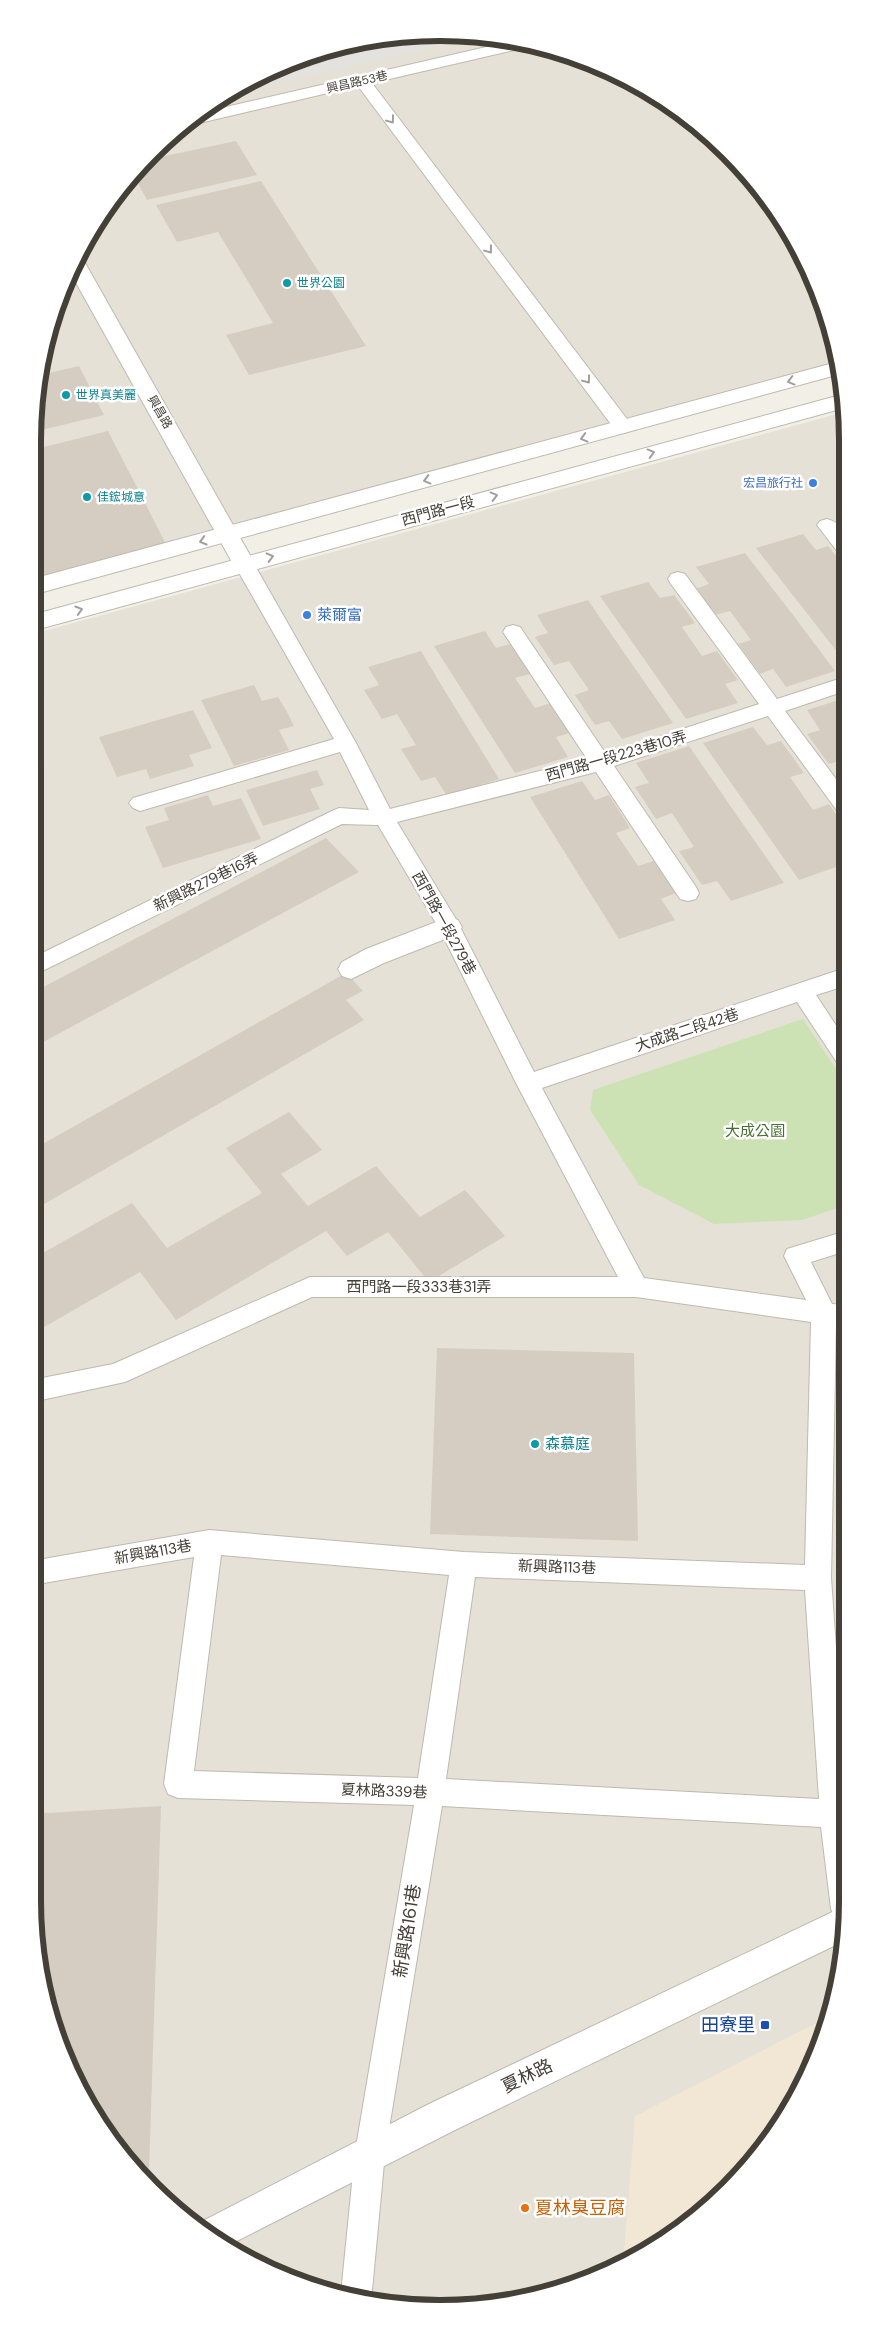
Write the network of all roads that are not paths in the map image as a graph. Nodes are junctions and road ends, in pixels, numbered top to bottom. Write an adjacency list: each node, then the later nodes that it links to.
1 (506, 47): 2 (lane, 興昌路53巷)
2 (362, 81): 3 (lane, 興昌路53巷); 7 (lane, one-way to 7)
3 (207, 116)
4 (79, 271): 9 (street, 興昌路)
5 (832, 370): 7 (street, one-way to 7)
6 (837, 403): 11 (street, 西門路一段, one-way to 6)
7 (622, 427): 9 (street, one-way to 9)
8 (828, 525): 10 (lane)
9 (228, 533): 11 (street, 興昌路); 13 (street, one-way to 13)
10 (839, 539)
11 (244, 564): 14 (street, 西門路一段, one-way to 11); 18 (lane, 西門路一段279巷)
12 (678, 578): 17 (lane)
13 (41, 585)
14 (41, 621)
15 (513, 632): 19 (lane)
16 (839, 686): 17 (lane, 西門路一段223巷10弄)
17 (772, 708): 19 (lane, 西門路一段223巷10弄); 20 (lane)
18 (346, 743): 21 (lane); 22 (lane, 西門路一段279巷)
19 (601, 763): 22 (lane, 西門路一段223巷10弄); 23 (lane)
20 (839, 798)
21 (140, 803)
22 (384, 818): 24 (lane, 西門路一段279巷); 25 (lane, 新興路279巷16弄)
23 (688, 893)
24 (449, 927): 26 (street); 30 (lane, 西門路一段279巷)
25 (41, 964)
26 (352, 968)
27 (839, 979): 28 (lane, 大成路二段42巷)
28 (802, 992): 29 (lane); 30 (lane, 大成路二段42巷)
29 (839, 1048)
30 (528, 1083): 32 (lane, 西門路一段279巷)
31 (839, 1242): 33 (lane)
32 (636, 1287): 33 (lane, 西門路一段333巷31弄); 34 (lane, 西門路一段333巷31弄)
33 (835, 1314): 38 (lane)
34 (41, 1389)
35 (209, 1542): 36 (lane, 新興路113巷); 37 (lane, 新興路113巷); 39 (lane, 夏林路339巷)
36 (464, 1564): 38 (lane, 新興路113巷); 39 (lane, 新興路161巷)
37 (41, 1571)
38 (818, 1578): 40 (lane)
39 (430, 1792): 40 (lane, 夏林路339巷); 43 (lane, 新興路161巷)
40 (834, 1814): 41 (lane)
41 (839, 1854)
42 (838, 1926): 43 (street, 夏林路)
43 (370, 2153): 44 (street, 夏林路); 45 (lane, 新興路161巷)
44 (216, 2232)
45 (358, 2291)

